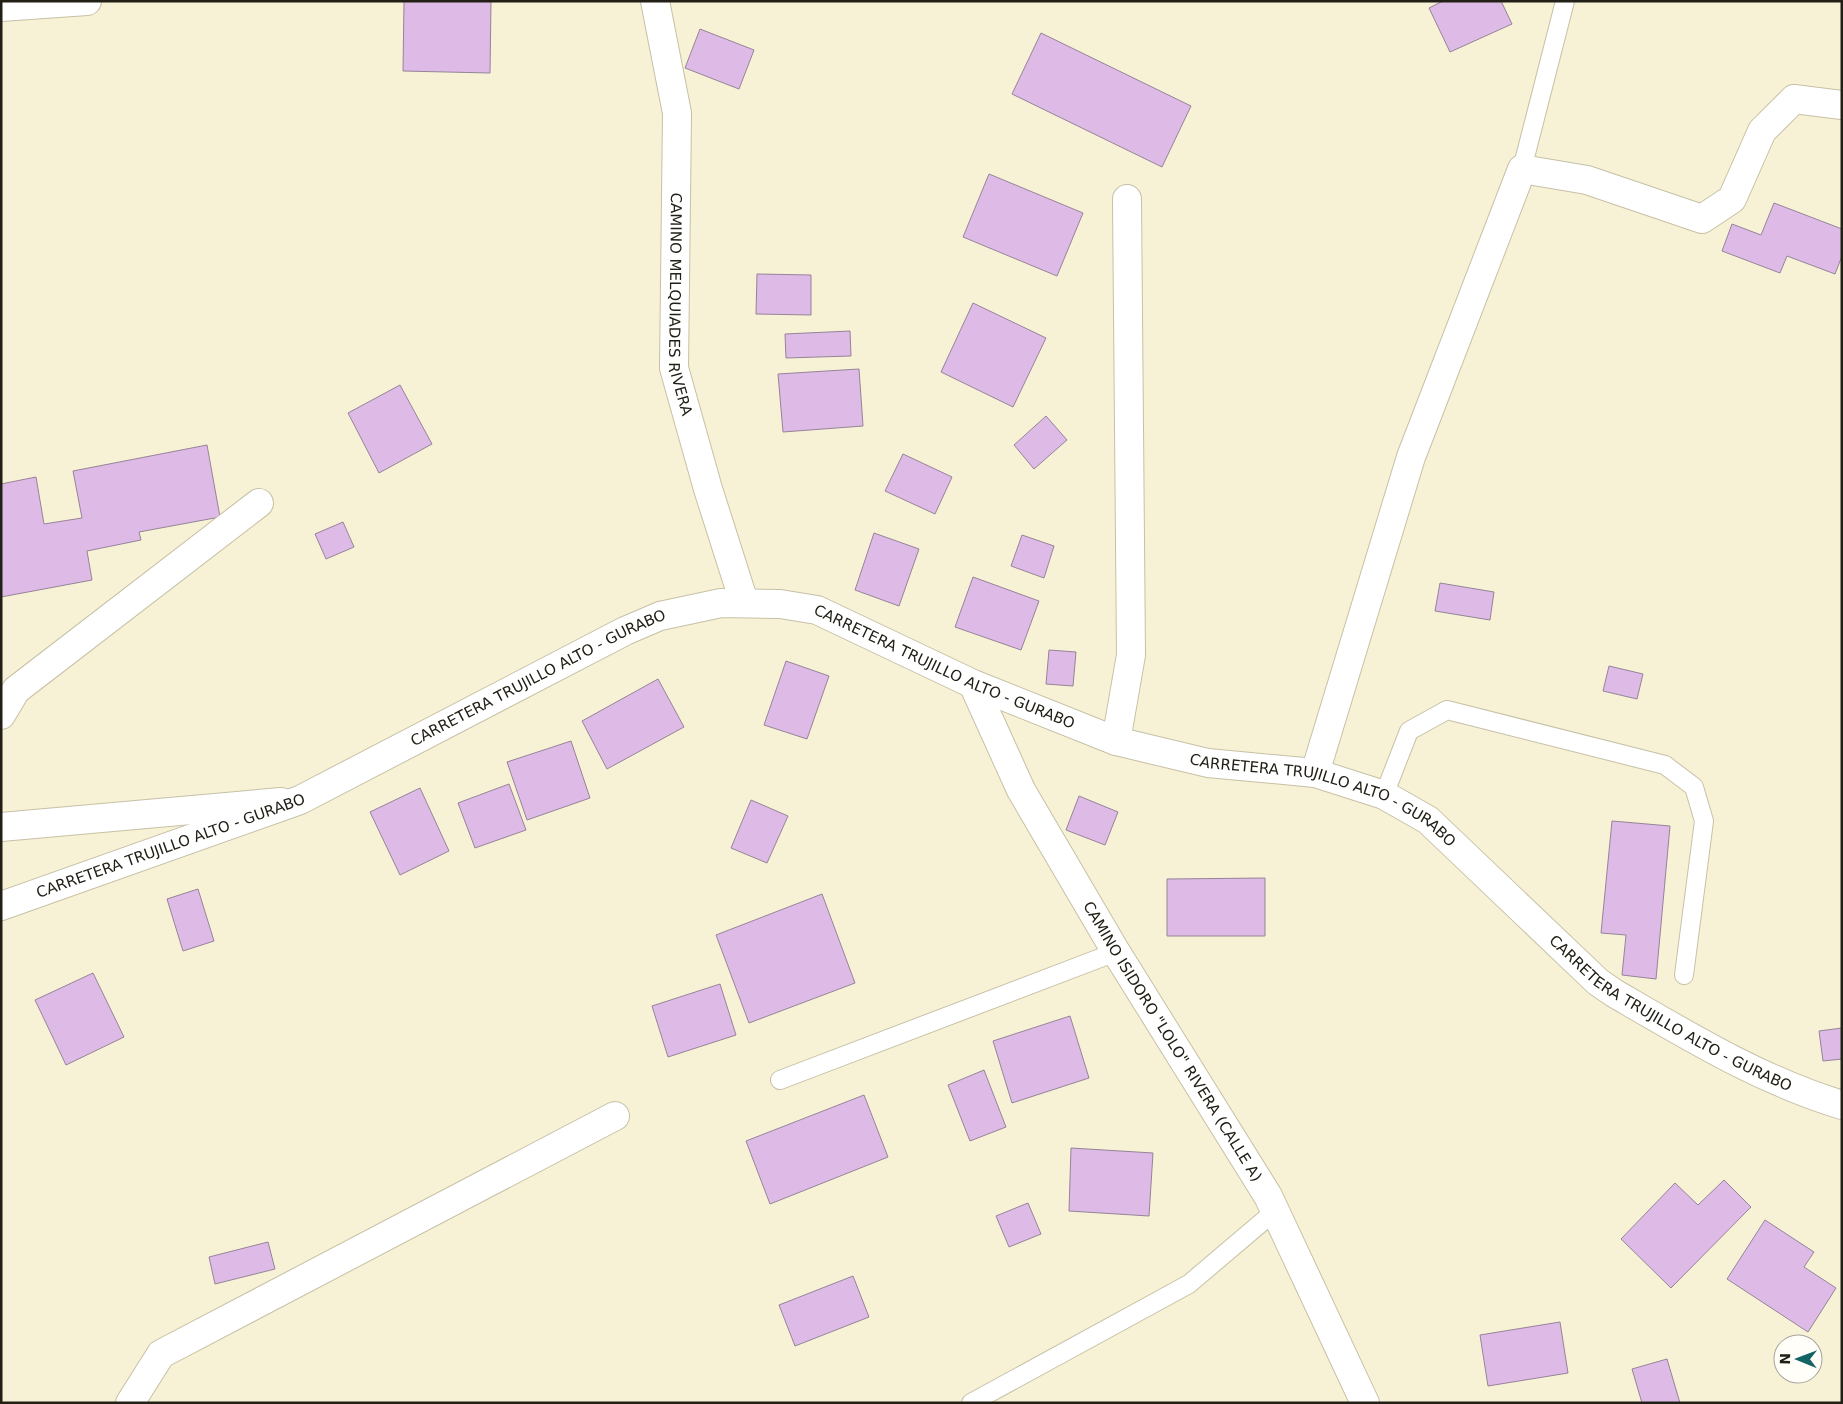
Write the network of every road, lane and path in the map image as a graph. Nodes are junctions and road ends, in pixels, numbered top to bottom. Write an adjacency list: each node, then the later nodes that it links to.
1 (87, 1): 4 (street)
2 (655, 1): 9 (street, CAMINO MELQUIADES RIVERA)
3 (1565, 1): 6 (lane)
4 (1, 7)
5 (1842, 105): 6 (street)
6 (1522, 169): 13 (street)
7 (1127, 199): 12 (street)
8 (259, 504): 11 (street)
9 (744, 602): 10 (street, CARRETERA TRUJILLO ALTO - GURABO); 15 (street, CARRETERA TRUJILLO ALTO - GURABO)
10 (973, 684): 12 (street, CARRETERA TRUJILLO ALTO - GURABO); 18 (street, CAMINO ISIDORO "LOLO" RIVERA (CALLE A))
11 (1, 715)
12 (1116, 741): 13 (street, CARRETERA TRUJILLO ALTO - GURABO)
13 (1315, 773): 14 (street, CARRETERA TRUJILLO ALTO - GURABO)
14 (1384, 795): 19 (lane); 21 (street, CARRETERA TRUJILLO ALTO - GURABO)
15 (300, 800): 16 (street); 17 (street, CARRETERA TRUJILLO ALTO - GURABO)
16 (1, 827)
17 (1, 906)
18 (1116, 952): 20 (lane); 23 (street, CAMINO ISIDORO "LOLO" RIVERA (CALLE A))
19 (1684, 975)
20 (780, 1080)
21 (1842, 1104)
22 (615, 1116): 24 (street)
23 (1275, 1211): 25 (lane); 26 (street, CAMINO ISIDORO "LOLO" RIVERA (CALLE A))
24 (130, 1403)
25 (971, 1403)
26 (1365, 1403)

